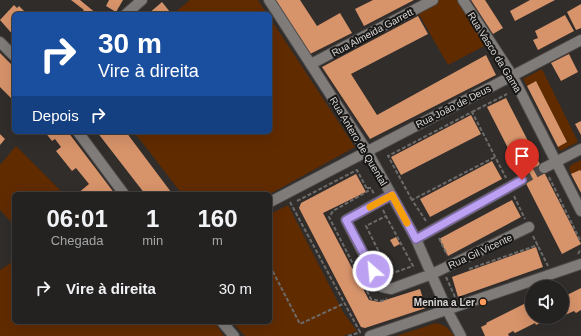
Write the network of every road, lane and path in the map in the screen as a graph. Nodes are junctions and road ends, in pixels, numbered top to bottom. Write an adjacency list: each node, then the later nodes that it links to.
1 (142, 0): 5 (street)
2 (269, 0): 9 (street, Rua Antero de Quental)
3 (433, 0): 9 (street, Rua Almeida Garrett)
4 (463, 0): 10 (street, Rua Vasco da Gama)
5 (128, 12)
6 (581, 40): 10 (street, Rua João de Deus)
7 (0, 42): 8 (street)
8 (12, 54)
9 (311, 64): 15 (street, Rua Antero de Quental)
10 (512, 75): 15 (street, Rua João de Deus); 17 (street, Rua Vasco da Gama)
11 (507, 94): 12 (path)
12 (472, 112): 16 (path); 23 (path)
13 (79, 134): 20 (street)
14 (581, 149): 17 (street)
15 (367, 151): 21 (street, Rua João de Deus); 22 (street, Rua Antero de Quental)
16 (495, 157): 19 (path); 23 (path)
17 (556, 162): 18 (street); 25 (street, Rua Vasco da Gama)
18 (544, 168): 33 (path)
19 (517, 178): 32 (street)
20 (123, 192)
21 (286, 194): 24 (street, Rua João de Deus); 46 (path)
22 (392, 195): 32 (street, Rua Antero de Quental); 43 (street, Rua Gil Vicente)
23 (412, 200): 28 (path)
24 (272, 201)
25 (581, 211)
26 (386, 216): 26 (path)
27 (525, 218): 29 (path)
28 (426, 221)
29 (518, 222)
30 (530, 227): 43 (street, Rua Gil Vicente)
31 (446, 234): 37 (path)
32 (416, 239): 43 (street, Rua Antero de Quental)
33 (581, 242)
34 (538, 245): 40 (path)
35 (581, 248): 36 (path)
36 (573, 256)
37 (448, 258)
38 (581, 264): 47 (street)
39 (548, 266): 41 (path)
40 (467, 269)
41 (541, 269)
42 (272, 270): 46 (path)
43 (432, 274): 47 (street, Rua Antero de Quental)
44 (446, 277): 45 (path)
45 (456, 299)
46 (345, 303): 50 (path)
47 (447, 310): 51 (street); 52 (street, Rua Antero de Quental)
48 (224, 324): 49 (street)
49 (234, 336)
50 (362, 336)
51 (370, 336)
52 (461, 336)

